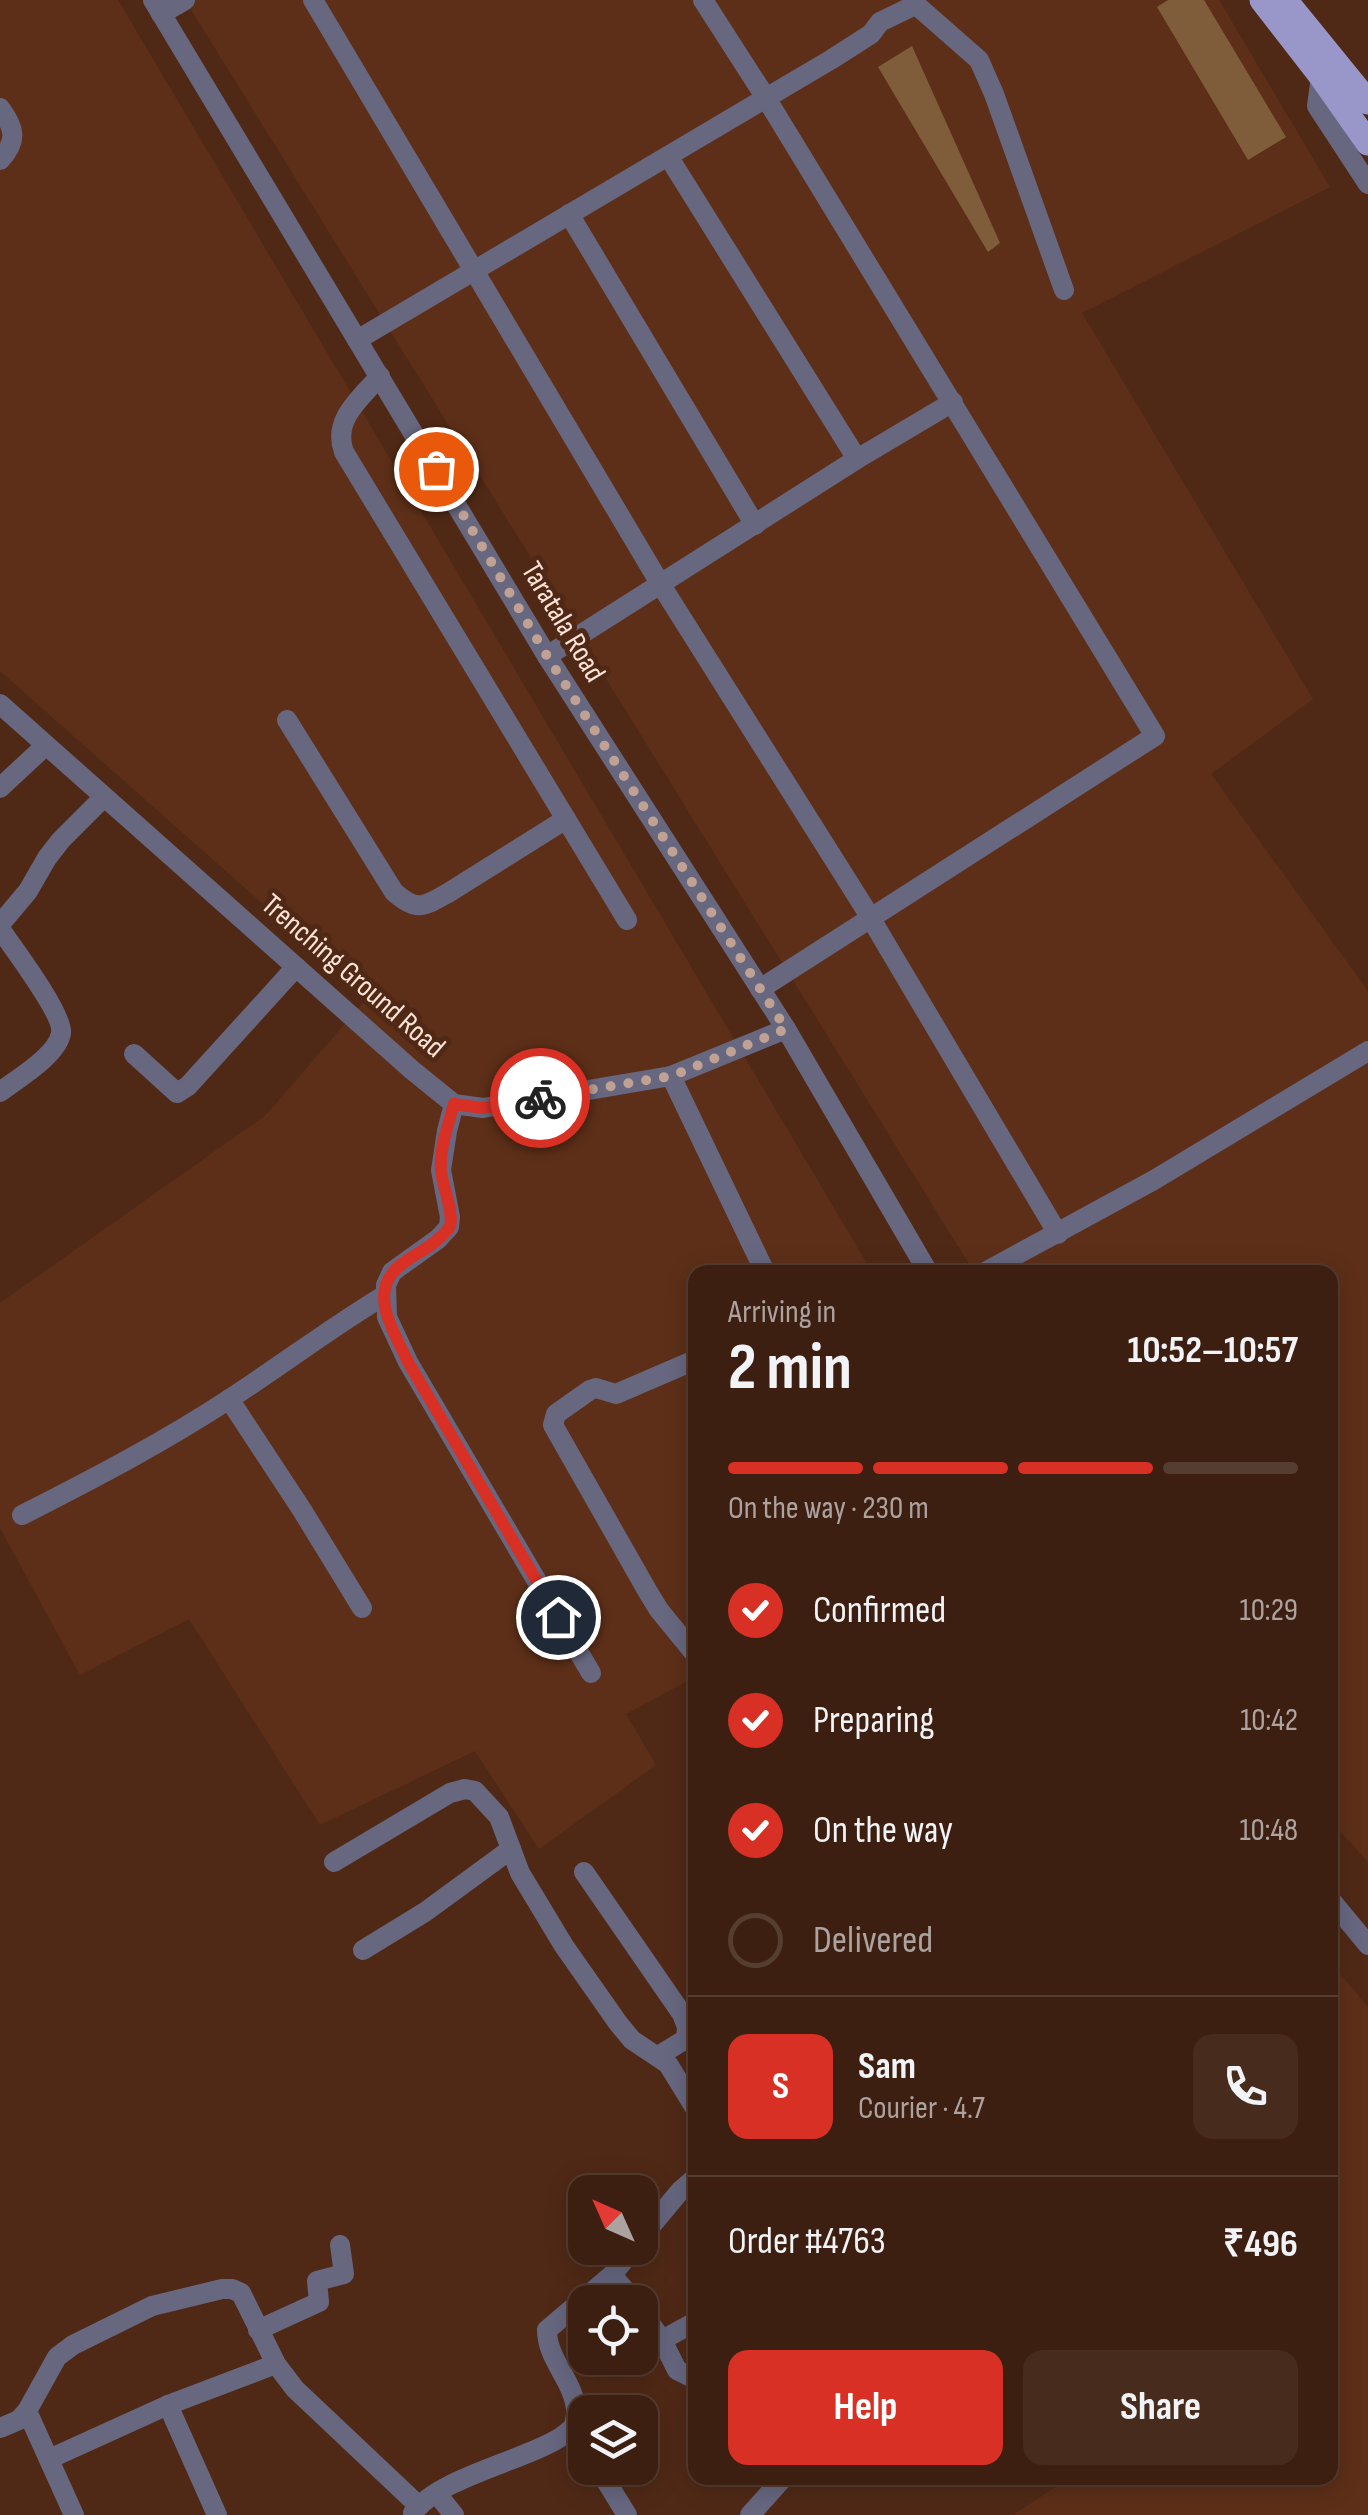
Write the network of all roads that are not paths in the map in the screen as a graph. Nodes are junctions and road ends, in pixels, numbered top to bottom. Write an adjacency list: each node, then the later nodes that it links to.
1 (185, 0): 7 (street)
2 (312, 0): 17 (street)
3 (704, 0): 9 (street)
4 (1262, 0): 8 (main road)
5 (1286, 0): 8 (main road)
6 (914, 2): 9 (street); 18 (street)
7 (157, 7): 19 (street, Taratala Road)
8 (1331, 72): 10 (main road); 12 (main road); 15 (street)
9 (766, 98): 13 (street); 21 (street)
10 (1368, 102)
11 (0, 108): 14 (street)
12 (1368, 143)
13 (668, 156): 16 (street); 22 (street)
14 (0, 160)
15 (1368, 184)
16 (569, 214): 17 (street); 23 (street)
17 (474, 269): 19 (street); 24 (street)
18 (1064, 290)
19 (357, 340): 20 (street, Taratala Road)
20 (380, 376): 25 (street, Taratala Road); 31 (street)
21 (953, 402): 22 (street); 33 (street)
22 (857, 459): 23 (street)
23 (755, 524): 24 (street)
24 (661, 585): 25 (street); 33 (street)
25 (547, 656): 35 (street, Taratala Road)
26 (0, 704): 28 (street, Trenching Ground Road)
27 (287, 720): 31 (street)
28 (46, 746): 29 (street); 30 (street, Trenching Ground Road)
29 (0, 788)
30 (103, 798): 34 (street, Trenching Ground Road); 40 (street)
31 (566, 820): 32 (street)
32 (627, 920)
33 (872, 920): 35 (street); 42 (street)
34 (296, 968): 38 (street); 41 (street, Trenching Ground Road)
35 (760, 989): 36 (street, Taratala Road)
36 (786, 1029): 39 (street); 44 (street, Taratala Road)
37 (1368, 1050): 42 (street)
38 (134, 1054)
39 (672, 1076): 41 (street); 43 (street)
40 (0, 1092)
41 (454, 1104): 46 (street)
42 (1058, 1234): 45 (street)
43 (762, 1265)
44 (924, 1265)
45 (998, 1265)
46 (385, 1295): 48 (street); 52 (street)
47 (688, 1363): 51 (street)
48 (228, 1400): 49 (street); 50 (street)
49 (22, 1516)
50 (362, 1608)
51 (688, 1642)
52 (590, 1674)
53 (511, 1849): 54 (street); 59 (street); 60 (street)
54 (334, 1862)
55 (584, 1872): 60 (street)
56 (1338, 1905): 57 (street)
57 (1361, 1926): 58 (street)
58 (1368, 1945)
59 (364, 1950)
60 (658, 2056): 61 (street)
61 (688, 2097)
62 (688, 2184): 63 (street)
63 (658, 2217)
64 (340, 2245): 69 (street)
65 (620, 2265): 66 (street)
66 (612, 2275): 67 (street); 74 (street)
67 (620, 2285)
68 (688, 2326): 71 (street)
69 (258, 2330): 72 (street); 76 (street)
70 (658, 2334): 71 (street)
71 (662, 2340): 73 (street)
72 (276, 2364): 75 (street); 83 (street)
73 (688, 2376)
74 (571, 2395)
75 (168, 2405): 79 (street); 85 (street)
76 (28, 2411): 77 (street); 79 (street)
77 (0, 2428)
78 (568, 2431): 82 (street)
79 (48, 2459): 84 (street)
80 (608, 2485): 87 (street)
81 (777, 2485): 88 (street)
82 (437, 2494): 83 (street); 86 (street)
83 (416, 2510)
84 (74, 2515)
85 (216, 2515)
86 (454, 2515)
87 (626, 2515)
88 (750, 2515)

